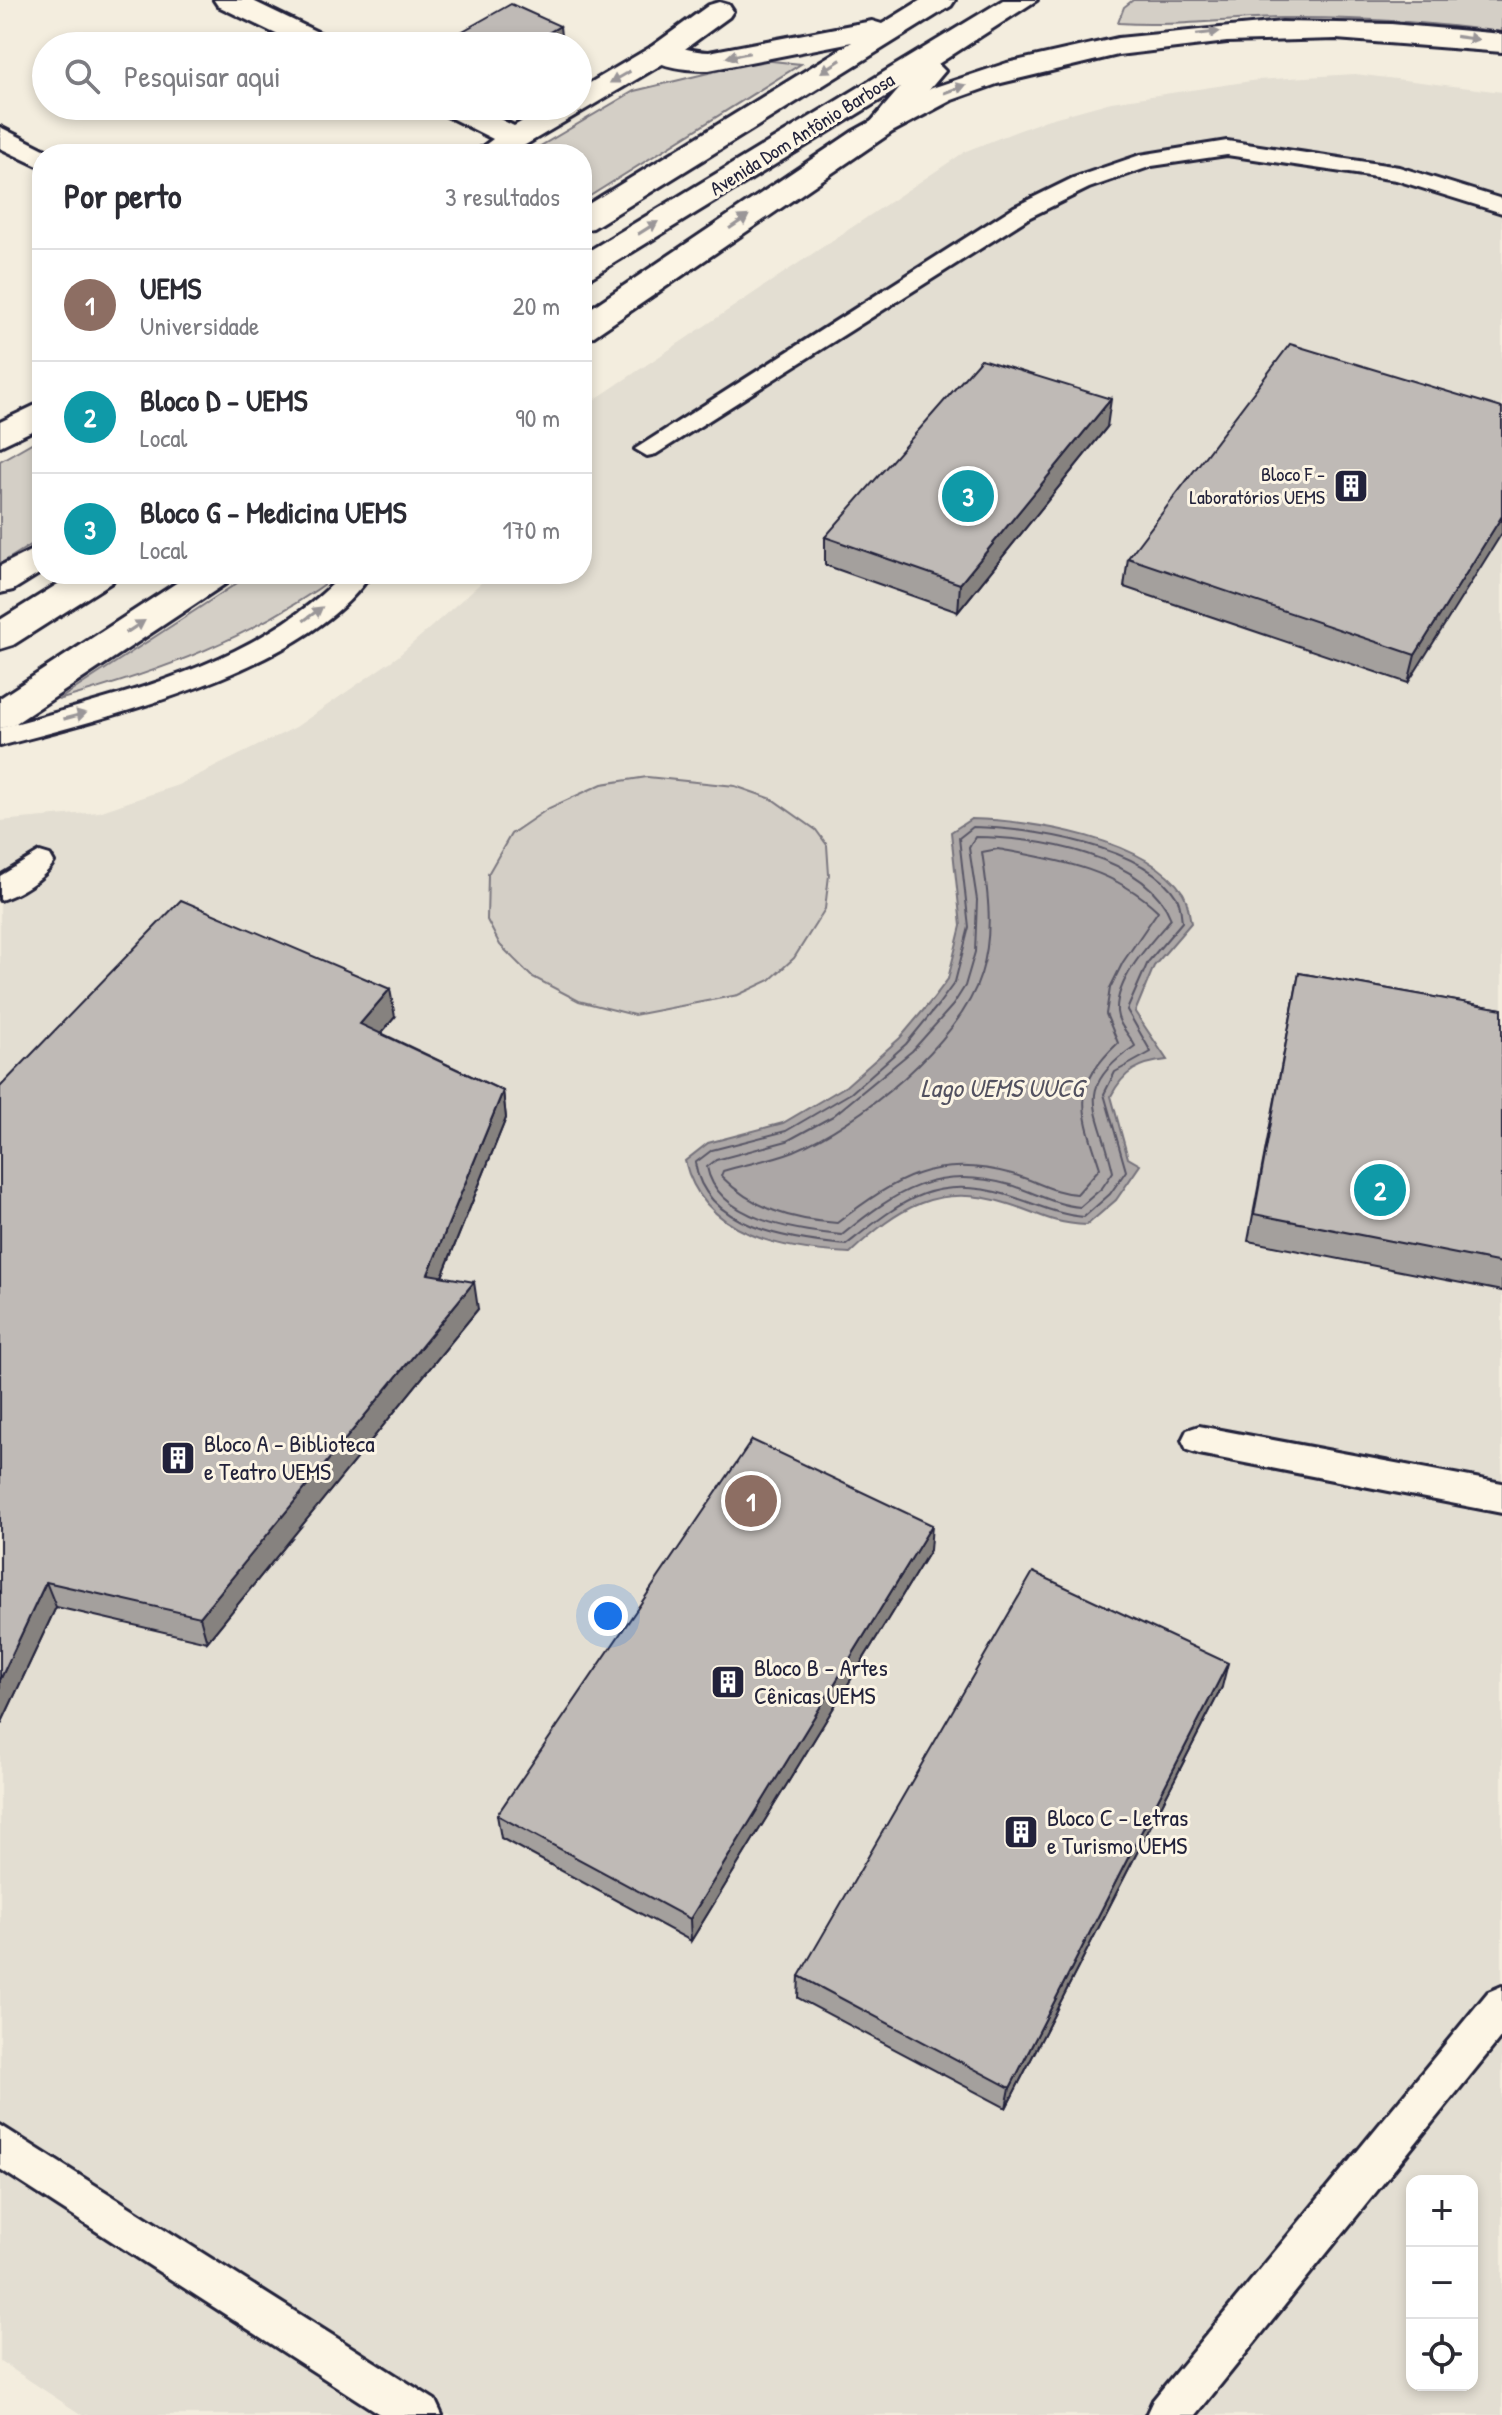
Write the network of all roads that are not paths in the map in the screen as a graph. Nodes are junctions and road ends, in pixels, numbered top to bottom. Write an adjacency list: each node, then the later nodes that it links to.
1 (228, 0): 6 (main road)
2 (941, 0): 5 (main road, Avenida Dom Antônio Barbosa)
3 (1023, 0): 7 (main road, Avenida Dom Antônio Barbosa)
4 (711, 4): 9 (main road)
5 (898, 25): 9 (main road, one-way to 9); 19 (main road, Avenida Dom Antônio Barbosa, one-way to 19)
6 (295, 32)
7 (952, 42): 13 (main road); 20 (main road, Avenida Dom Antônio Barbosa, one-way to 7)
8 (1502, 43): 13 (main road, one-way to 8)
9 (661, 53): 10 (main road, one-way to 10)
10 (592, 94)
11 (478, 120): 15 (main road)
12 (546, 120): 15 (main road)
13 (885, 123): 21 (main road, Avenida Dom Antônio Barbosa, one-way to 13)
14 (0, 136): 17 (main road)
15 (515, 138): 16 (main road)
16 (505, 144)
17 (32, 154)
18 (1502, 206): 24 (lane)
19 (592, 215)
20 (592, 263)
21 (592, 322)
22 (32, 418): 23 (main road)
23 (0, 436)
24 (647, 449)
25 (32, 562): 26 (main road)
26 (0, 582)
27 (83, 584): 30 (main road)
28 (200, 584): 31 (main road, one-way to 28)
29 (348, 584): 32 (lane, one-way to 29)
30 (0, 637)
31 (0, 716)
32 (0, 737)
33 (40, 862): 34 (lane)
34 (0, 890)
35 (1199, 1440): 36 (lane)
36 (1502, 1498)
37 (1502, 2005): 40 (lane)
38 (0, 2145): 39 (lane)
39 (420, 2415)
40 (1168, 2415)

